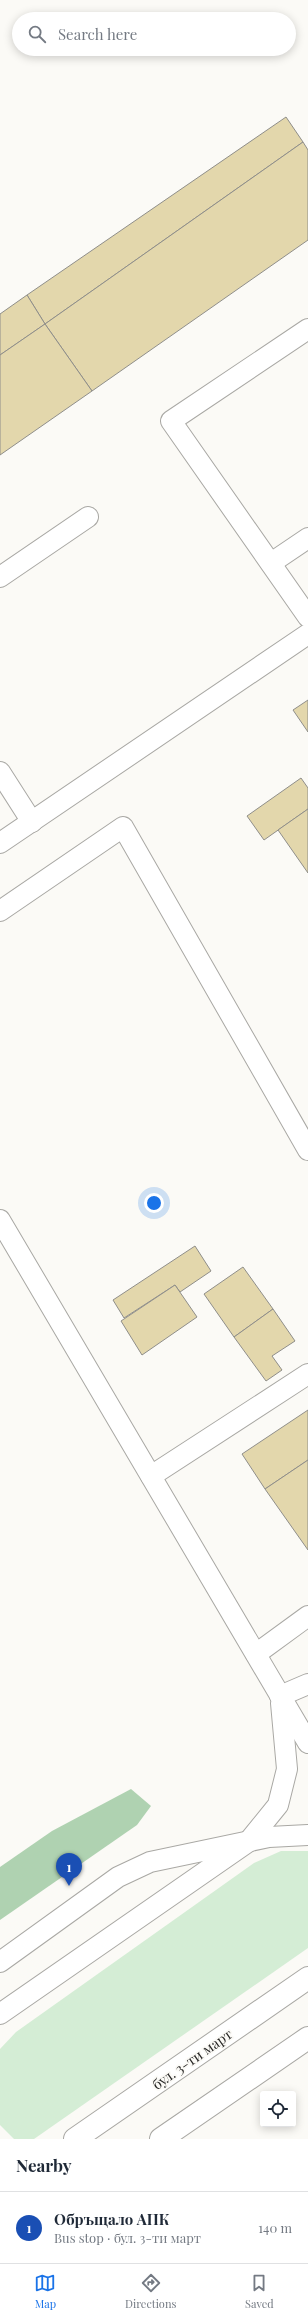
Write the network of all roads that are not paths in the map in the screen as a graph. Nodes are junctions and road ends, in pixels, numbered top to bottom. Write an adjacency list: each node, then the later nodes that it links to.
1 (308, 329): 4 (lane)
2 (88, 517): 5 (lane)
3 (308, 538): 4 (lane)
4 (271, 563): 6 (lane)
5 (0, 577)
6 (308, 617)
7 (308, 634): 9 (lane)
8 (0, 772): 9 (lane)
9 (32, 822): 10 (lane)
10 (0, 843)
11 (0, 911): 12 (lane)
12 (308, 1150)
13 (0, 1220): 15 (lane)
14 (308, 1374): 15 (lane)
15 (151, 1476): 17 (lane)
16 (308, 1616): 17 (lane)
17 (256, 1654): 19 (lane)
18 (308, 1684): 19 (lane)
19 (280, 1696): 20 (lane); 22 (lane)
20 (308, 1743)
21 (308, 1835): 22 (lane)
22 (248, 1842): 23 (lane); 25 (lane)
23 (0, 1962)
24 (308, 1978): 27 (main road, бул. 3-ти март)
25 (0, 2014)
26 (308, 2038): 28 (main road)
27 (75, 2139)
28 (161, 2139)

